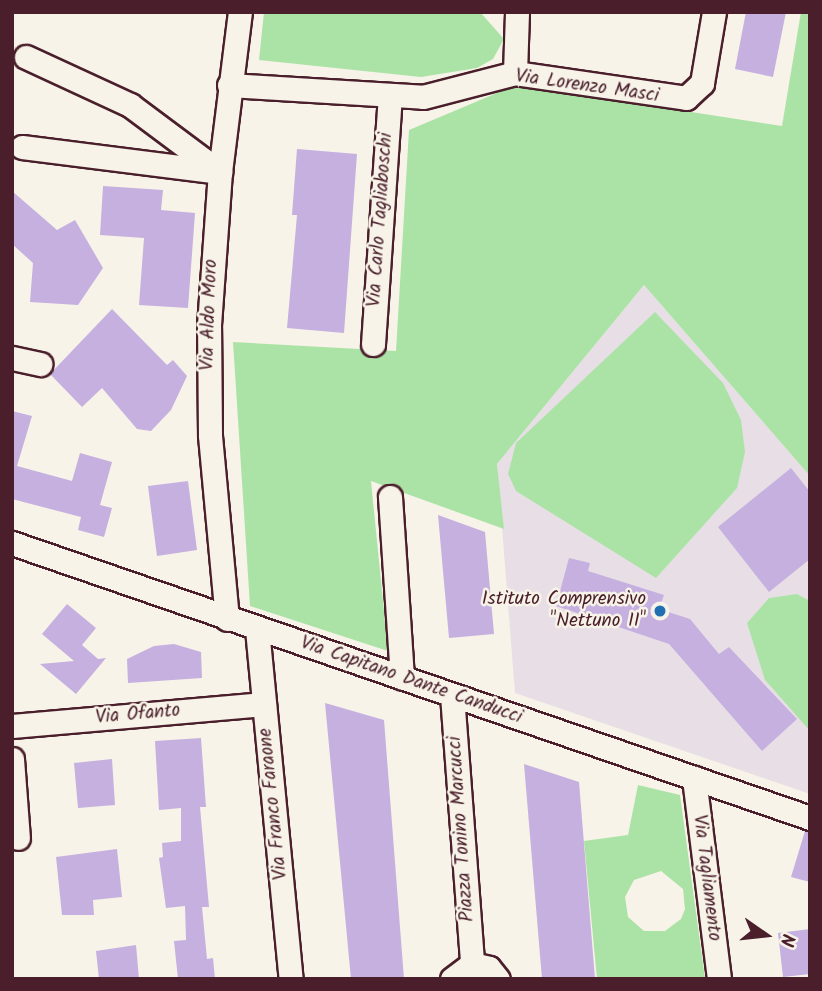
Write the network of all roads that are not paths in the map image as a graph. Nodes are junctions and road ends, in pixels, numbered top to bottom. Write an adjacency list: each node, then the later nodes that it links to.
1 (240, 12): 6 (street, Via Aldo Moro)
2 (517, 12): 5 (street)
3 (714, 12): 5 (street, Via Lorenzo Masci)
4 (26, 57): 9 (street)
5 (514, 73): 7 (street, Via Lorenzo Masci)
6 (229, 85): 7 (street, Via Lorenzo Masci); 9 (street, Via Aldo Moro)
7 (390, 96): 10 (street, Via Carlo Tagliaboschi)
8 (22, 147): 9 (street)
9 (219, 172): 15 (street, Via Aldo Moro)
10 (373, 344)
11 (12, 358): 12 (street)
12 (40, 364)
13 (390, 497): 17 (street)
14 (12, 543): 15 (street, Via Capitano Dante Canducci)
15 (227, 619): 16 (street, Via Capitano Dante Canducci)
16 (257, 629): 17 (street, Via Capitano Dante Canducci); 19 (street, Via Franco Faraone)
17 (402, 678): 18 (street, Via Capitano Dante Canducci)
18 (452, 695): 22 (street, Via Capitano Dante Canducci); 25 (street, Piazza Tonino Marcucci)
19 (264, 704): 20 (street, Via Ofanto); 26 (street, Via Franco Faraone)
20 (12, 726)
21 (12, 759): 24 (street)
22 (694, 778): 23 (street, Via Capitano Dante Canducci); 29 (street, Via Tagliamento)
23 (810, 818)
24 (18, 838)
25 (472, 964): 27 (street); 28 (street)
26 (291, 979)
27 (452, 979)
28 (498, 979)
29 (719, 979)

